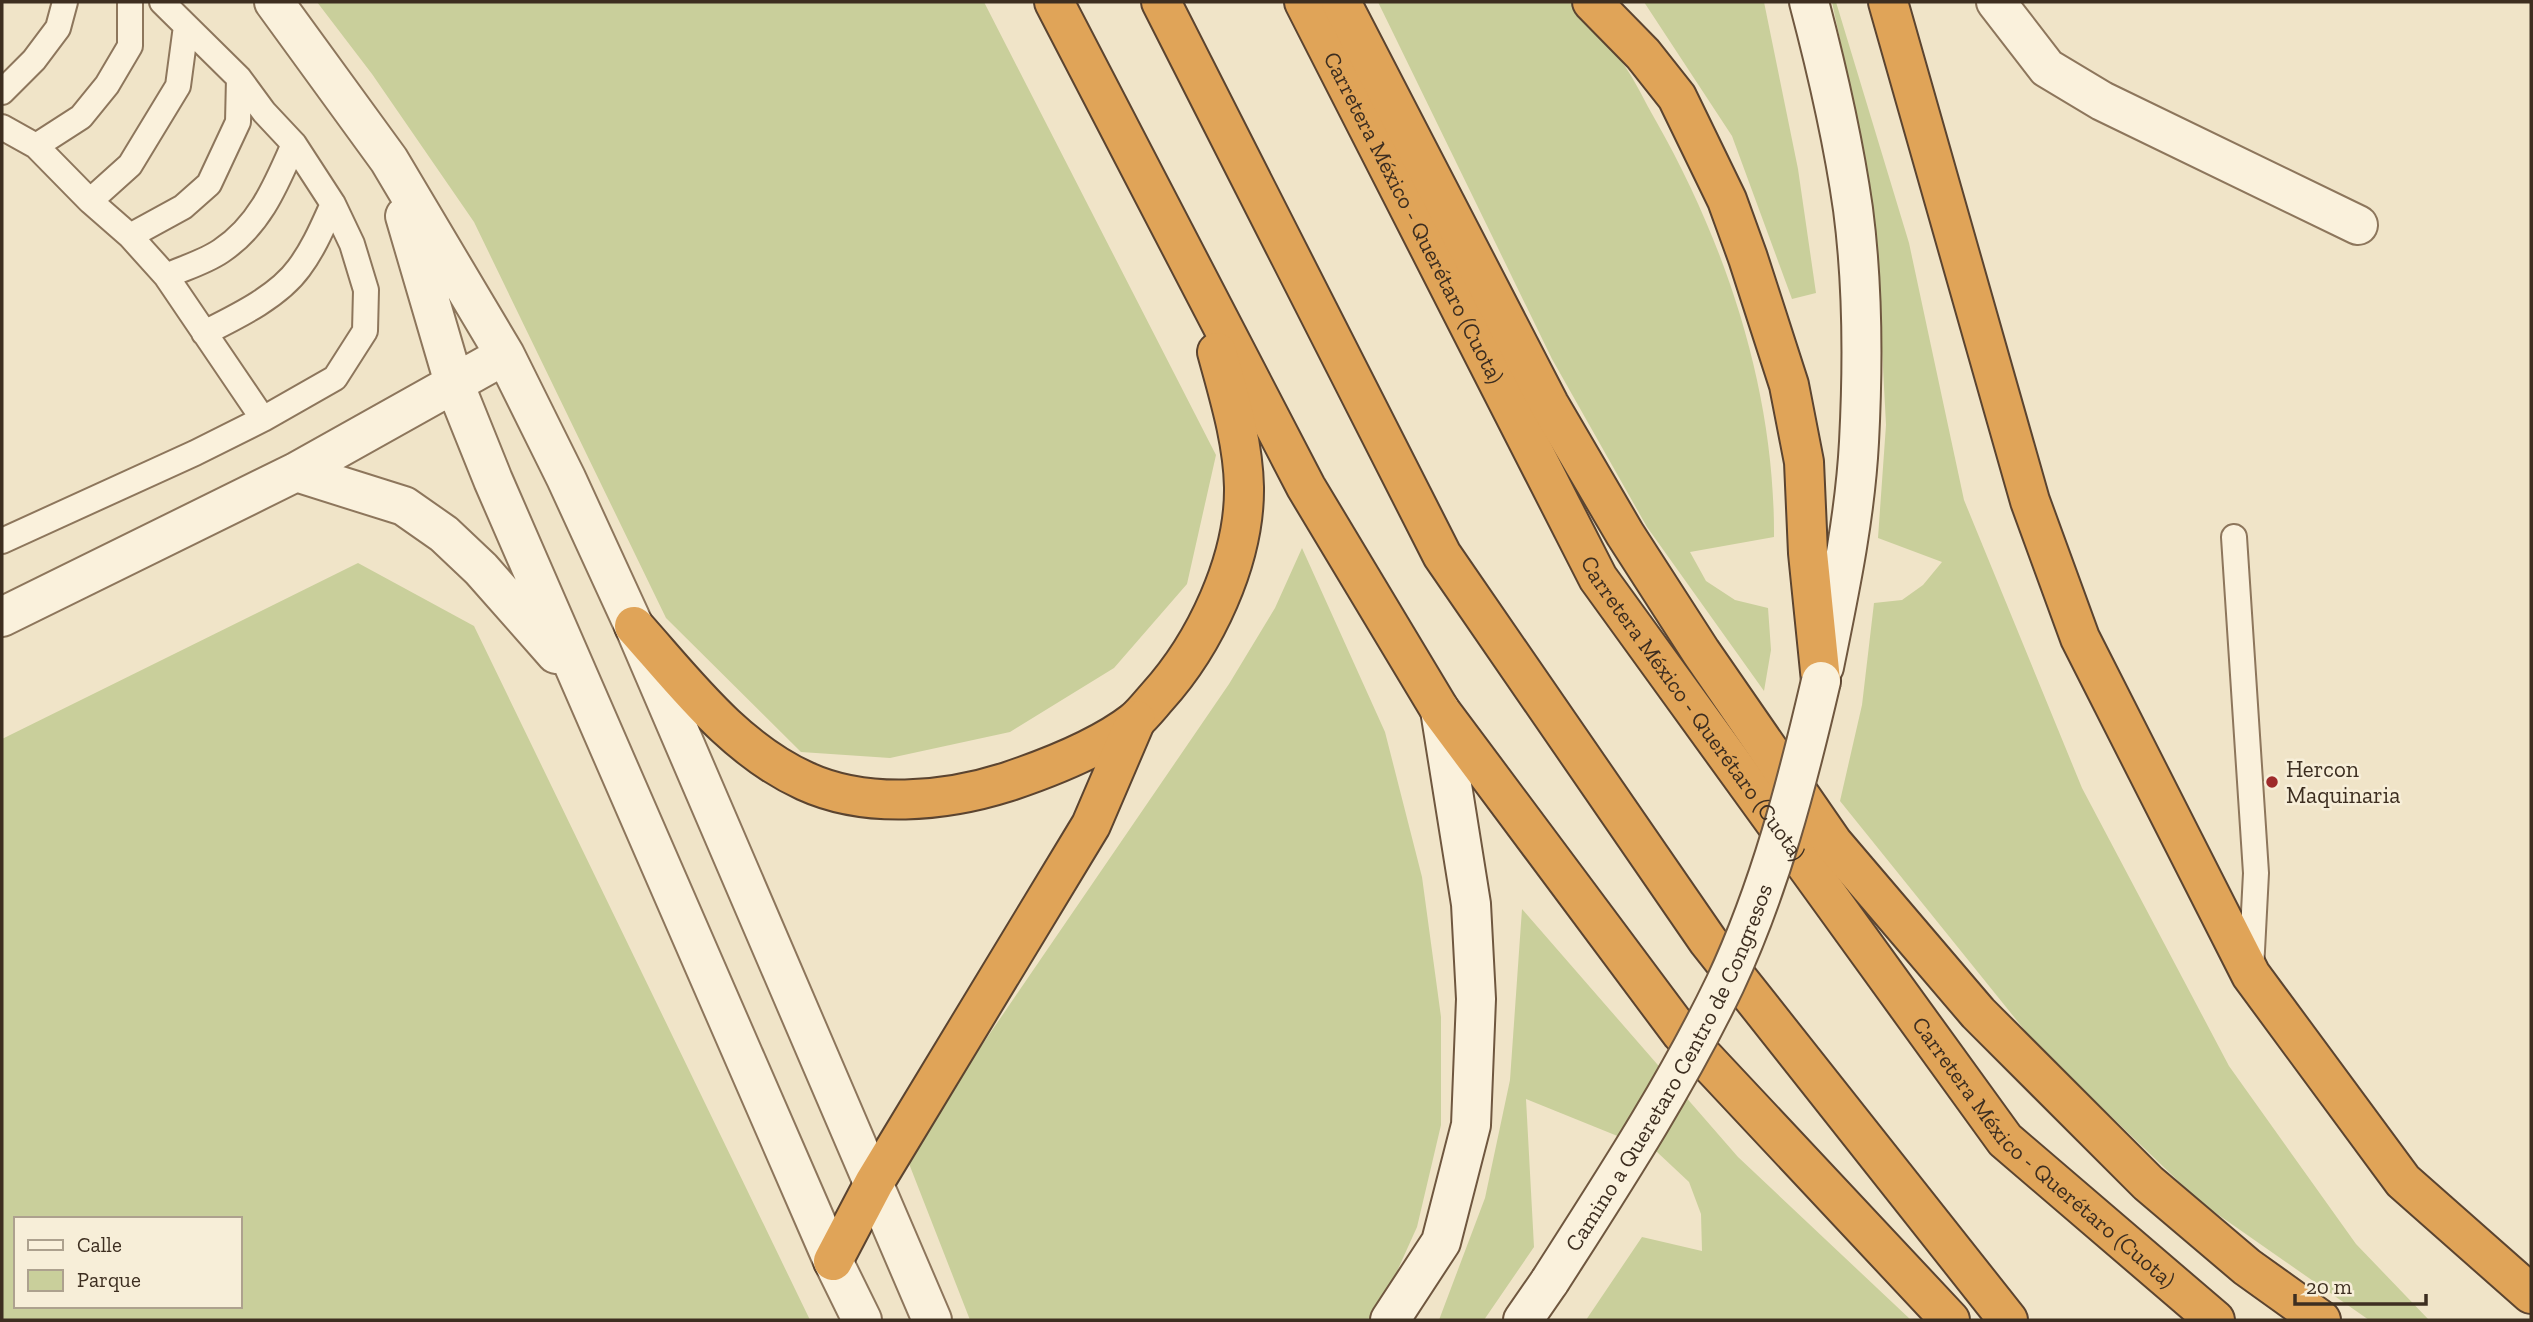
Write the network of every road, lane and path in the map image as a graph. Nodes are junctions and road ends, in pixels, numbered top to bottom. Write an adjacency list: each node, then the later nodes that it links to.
1 (65, 2): 15 (lane)
2 (130, 2): 18 (lane)
3 (162, 2): 13 (lane)
4 (274, 2): 19 (street)
5 (1054, 2): 25 (highway)
6 (1161, 2): 48 (highway)
7 (1304, 2): 49 (highway, Carretera México - Querétaro (Cuota))
8 (1341, 2): 50 (highway)
9 (1592, 2): 36 (highway)
10 (1809, 2): 36 (street, Camino a Queretaro Centro de Congresos)
11 (1888, 2): 39 (highway)
12 (1996, 2): 22 (street)
13 (186, 26): 14 (lane); 20 (lane)
14 (239, 78): 17 (lane); 23 (lane)
15 (2, 92)
16 (2, 127): 18 (lane)
17 (294, 144): 21 (lane); 24 (lane)
18 (36, 146): 20 (lane)
19 (389, 160): 27 (street); 28 (street)
20 (90, 201): 23 (lane)
21 (333, 204): 26 (lane); 29 (lane)
22 (2358, 225)
23 (130, 236): 24 (lane)
24 (166, 276): 26 (lane)
25 (1198, 283): 37 (highway); 38 (highway)
26 (204, 333): 29 (lane)
27 (505, 355): 28 (street); 34 (street)
28 (454, 383): 30 (street); 35 (street)
29 (263, 419): 32 (lane)
30 (296, 472): 33 (street); 35 (street)
31 (2234, 537): 39 (lane)
32 (2, 541)
33 (2, 617)
34 (634, 626): 38 (highway); 40 (street)
35 (580, 681): 41 (street)
36 (1821, 681): 46 (street, Camino a Queretaro Centro de Congresos, bridge)
37 (1440, 710): 45 (street); 47 (highway)
38 (1136, 720): 40 (highway)
39 (2251, 975): 42 (highway)
40 (874, 1184): 41 (highway); 44 (street)
41 (833, 1261): 43 (street)
42 (2531, 1294)
43 (863, 1320)
44 (932, 1320)
45 (1391, 1320)
46 (1523, 1320)
47 (1950, 1320)
48 (2008, 1320)
49 (2215, 1320)
50 (2321, 1320)

